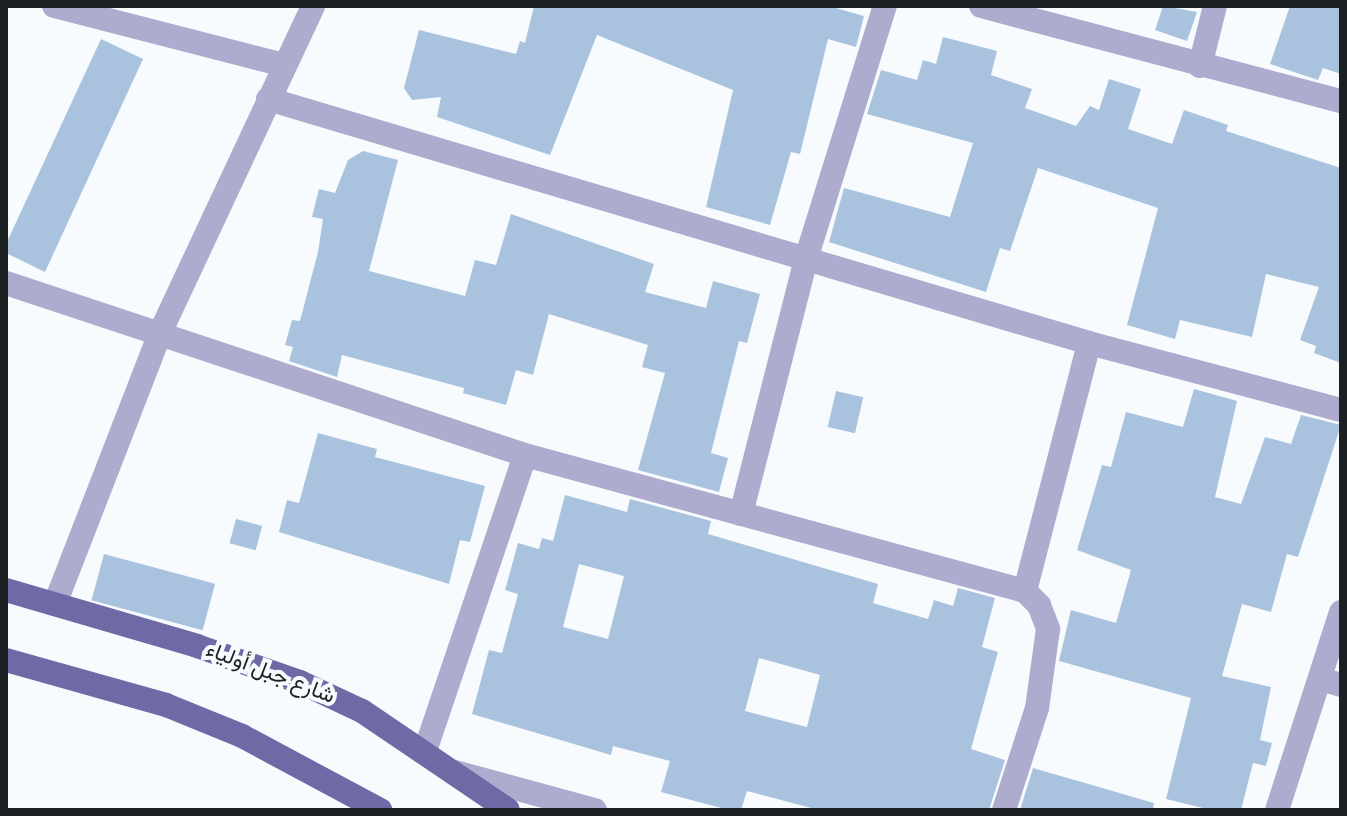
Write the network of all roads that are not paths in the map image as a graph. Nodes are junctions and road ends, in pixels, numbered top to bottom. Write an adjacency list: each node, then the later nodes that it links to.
1 (313, 6): 6 (street)
2 (885, 6): 10 (street)
3 (981, 6): 7 (street)
4 (1215, 6): 7 (street)
5 (69, 8): 6 (street)
6 (283, 65): 8 (street)
7 (1200, 66): 9 (street)
8 (268, 99): 10 (street); 12 (street)
9 (1341, 101)
10 (806, 259): 13 (street); 16 (street)
11 (6, 283): 12 (street)
12 (160, 333): 15 (street); 19 (street)
13 (1089, 343): 14 (street); 18 (street)
14 (1341, 410)
15 (525, 455): 16 (street); 23 (street)
16 (741, 514): 18 (street)
17 (6, 590): 19 (main road, شارع جبل أولياء)
18 (1025, 591): 27 (street)
19 (55, 604): 23 (main road, شارع جبل أولياء)
20 (1341, 612): 22 (street)
21 (6, 660): 24 (main road)
22 (1331, 682): 28 (street)
23 (433, 760): 25 (main road, شارع جبل أولياء); 26 (street)
24 (380, 810)
25 (508, 810)
26 (595, 810)
27 (1004, 810)
28 (1277, 810)

